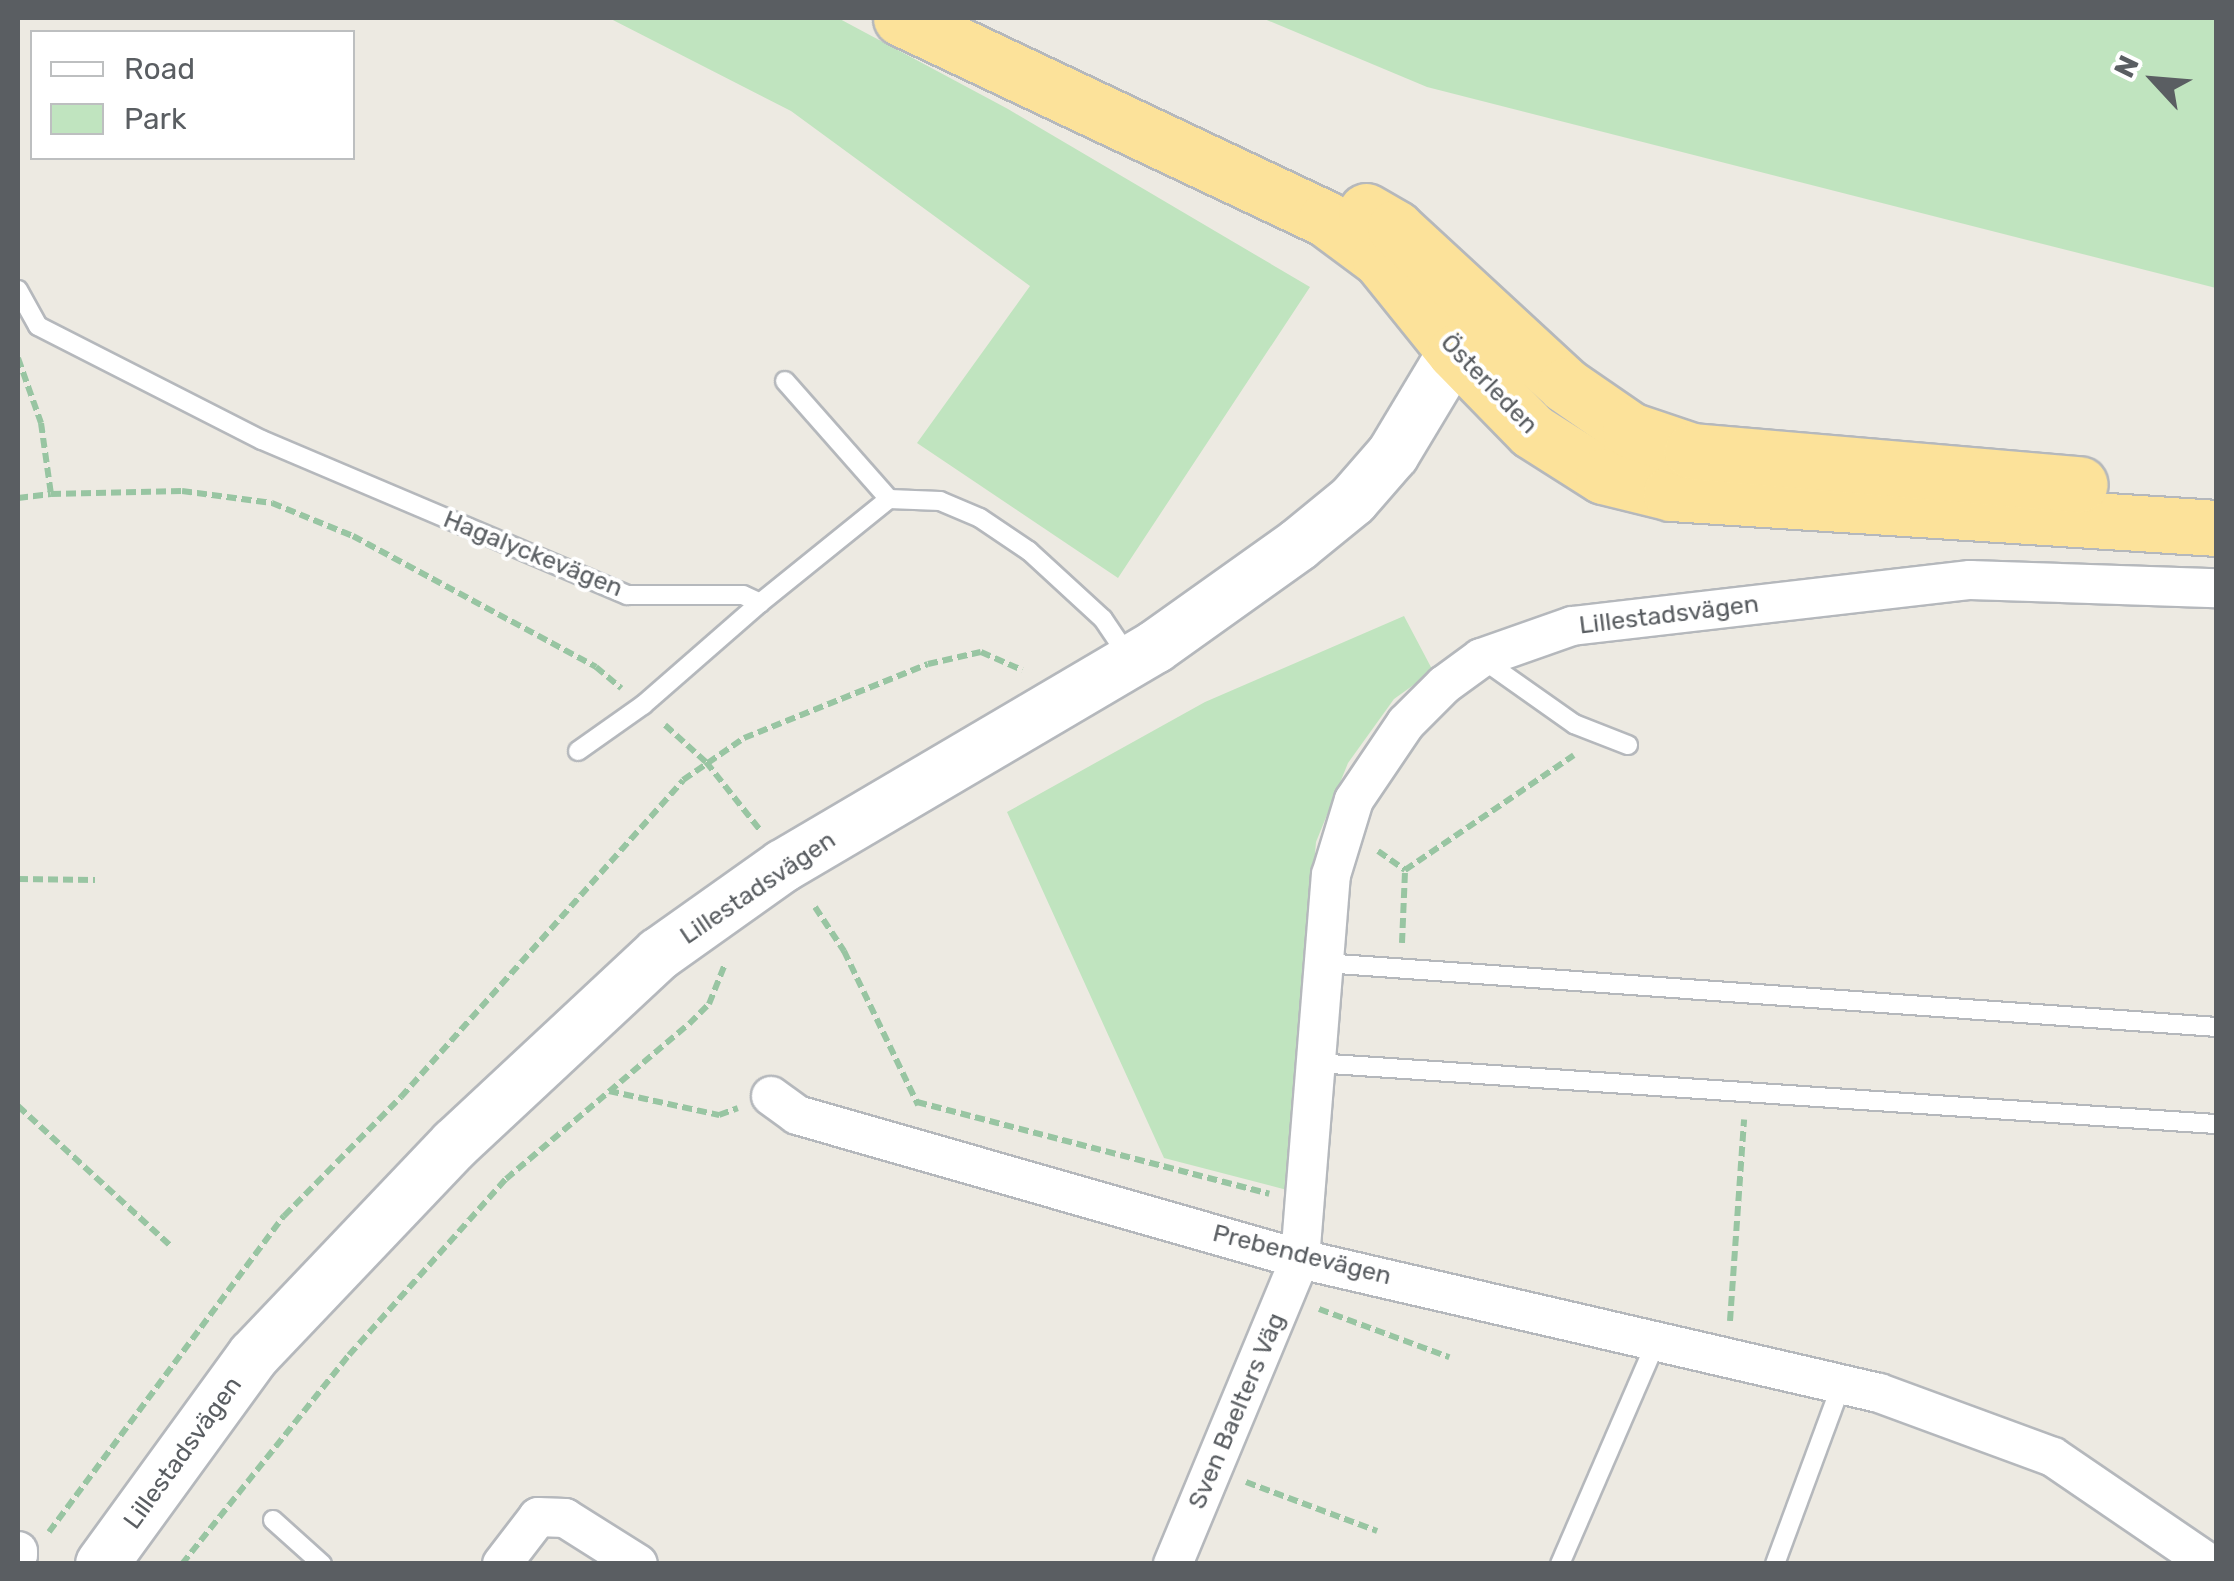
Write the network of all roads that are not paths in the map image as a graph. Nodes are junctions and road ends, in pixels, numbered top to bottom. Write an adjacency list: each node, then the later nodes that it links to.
1 (901, 18): 5 (highway, Österleden)
2 (955, 18): 4 (highway, Österleden)
3 (18, 290): 11 (lane, Hagalyckevägen)
4 (1482, 304): 5 (main road, Lillestadsvägen); 8 (highway, Österleden)
5 (1455, 352): 9 (highway, Österleden); 13 (main road, Lillestadsvägen)
6 (786, 381): 7 (lane)
7 (889, 499): 11 (lane); 13 (lane)
8 (2216, 501)
9 (2216, 528)
10 (2216, 588): 12 (street, Lillestadsvägen)
11 (760, 603): 15 (lane)
12 (1481, 658): 14 (lane); 16 (street, Lillestadsvägen)
13 (1131, 661): 25 (main road, Lillestadsvägen)
14 (1628, 745)
15 (578, 751)
16 (1324, 963): 17 (lane); 18 (street, Lillestadsvägen)
17 (2216, 1027)
18 (1316, 1063): 20 (lane); 21 (street, Lillestadsvägen)
19 (772, 1096): 21 (street, Prebendevägen)
20 (2216, 1124)
21 (1300, 1259): 22 (street, Prebendevägen); 29 (street, Sven Baelters Väg)
22 (1658, 1340): 23 (street, Prebendevägen); 30 (lane)
23 (1842, 1384): 31 (lane); 32 (street, Prebendevägen)
24 (273, 1520): 26 (lane)
25 (102, 1564)
26 (322, 1564)
27 (502, 1564): 28 (street)
28 (638, 1564)
29 (1173, 1564)
30 (1560, 1564)
31 (1775, 1564)
32 (2210, 1564)

